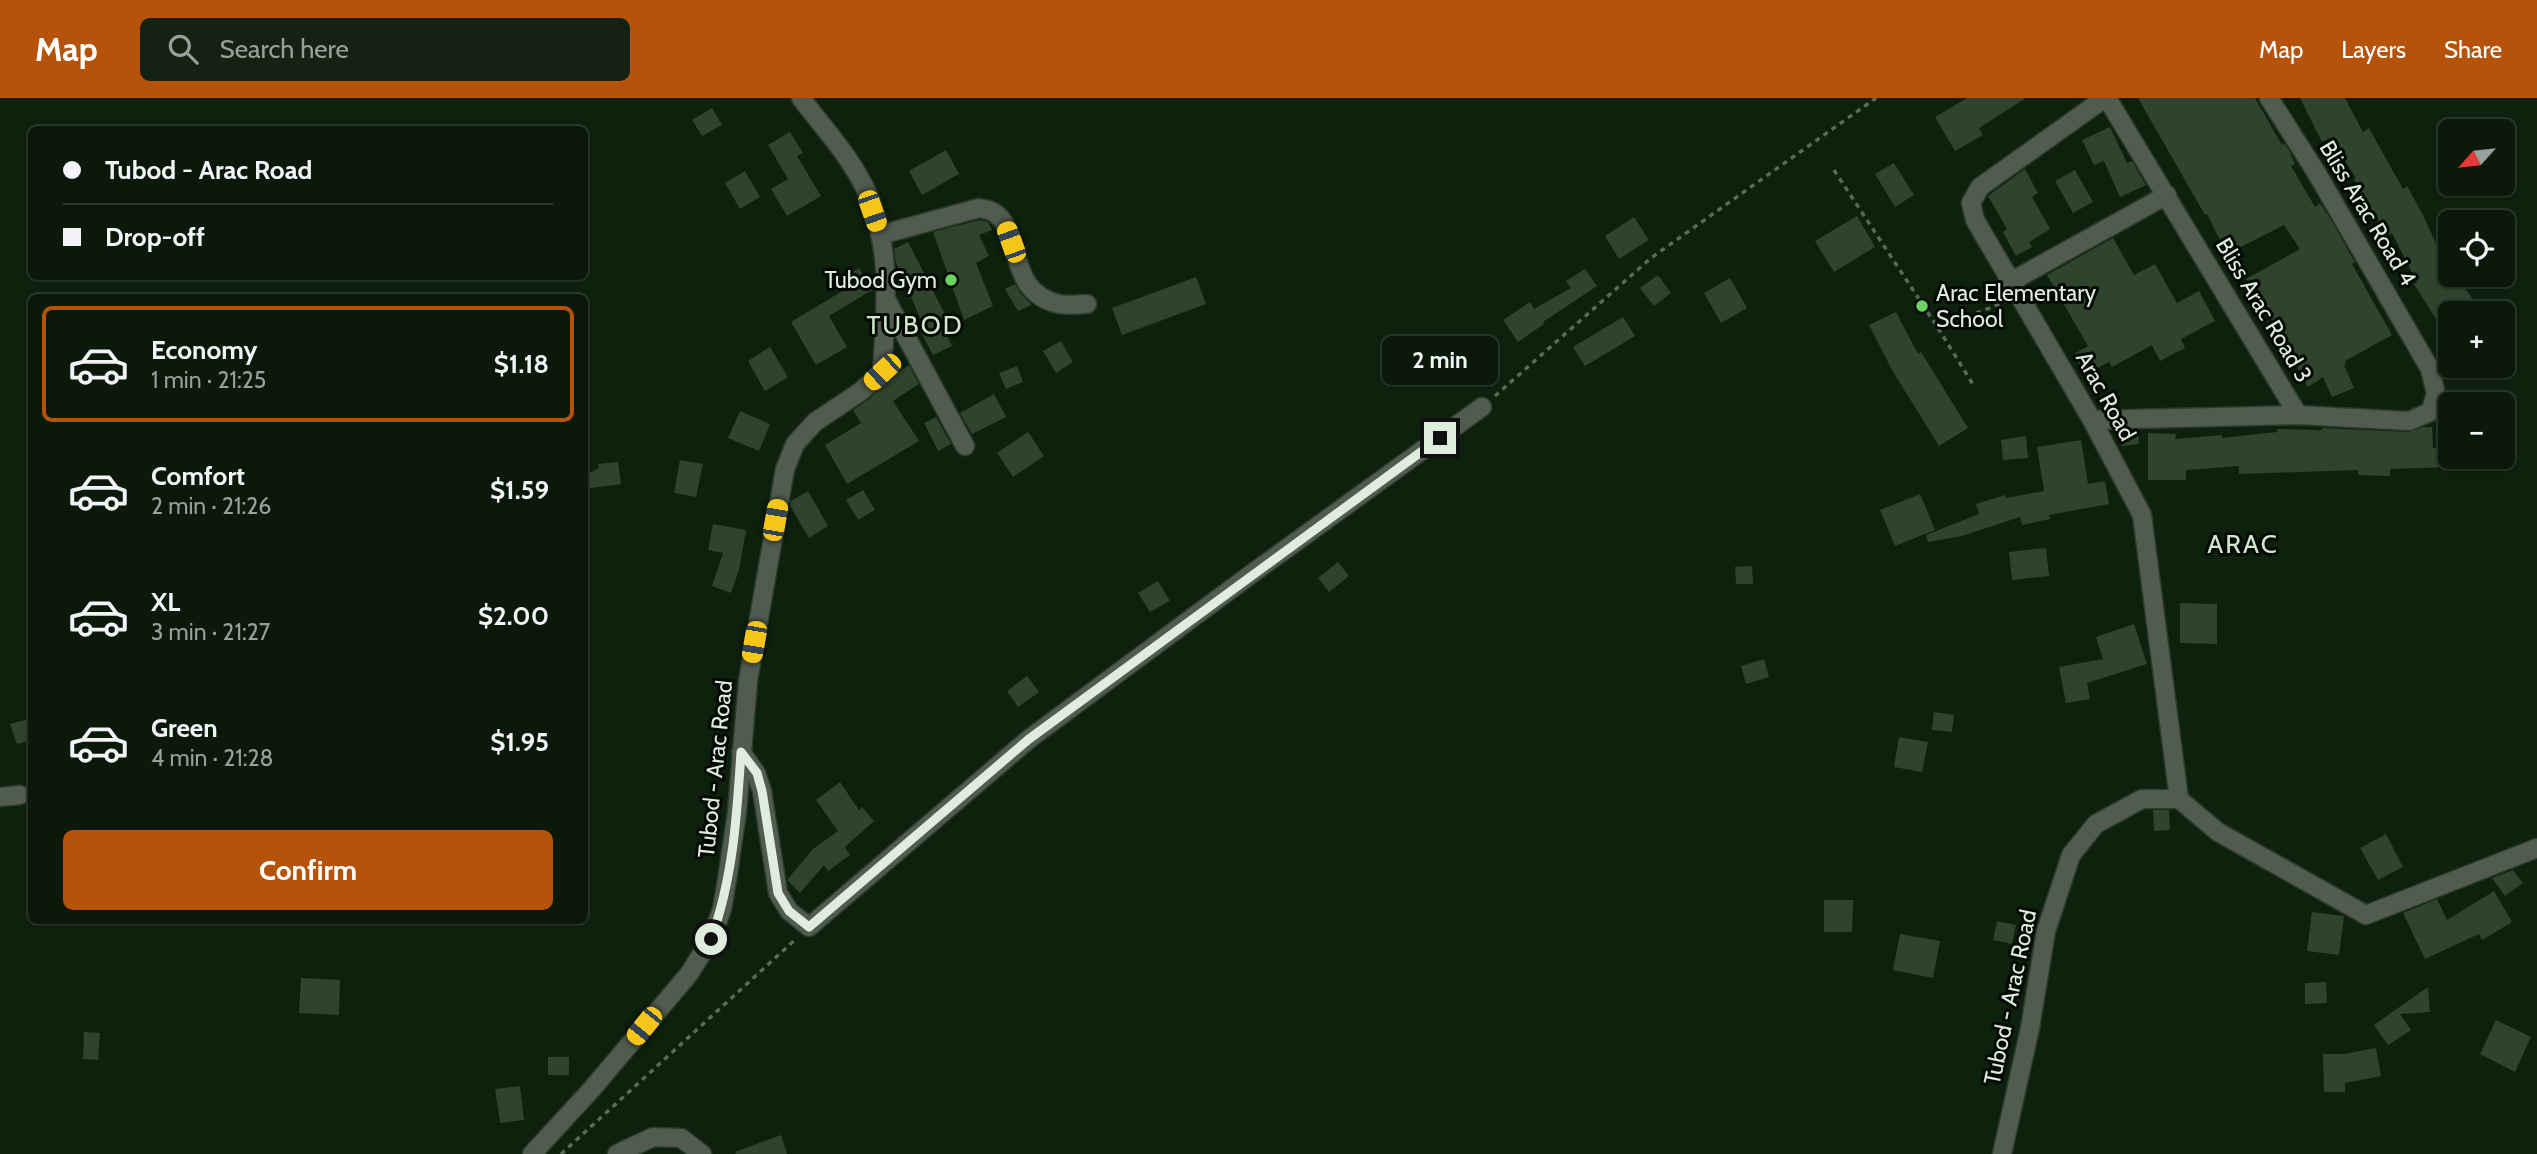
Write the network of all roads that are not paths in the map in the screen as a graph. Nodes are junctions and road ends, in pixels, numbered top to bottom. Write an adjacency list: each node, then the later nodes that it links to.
1 (801, 98): 5 (street, Tubod - Arac Road)
2 (2106, 98): 4 (street, Bliss Arac Road 3); 6 (street, Arac Road)
3 (2269, 98): 9 (street, Bliss Arac Road 4)
4 (2167, 195): 6 (street); 11 (street, Bliss Arac Road 3)
5 (880, 234): 7 (street, Tubod - Arac Road); 8 (street)
6 (2016, 288): 12 (street, Arac Road)
7 (886, 301): 13 (street); 14 (street, Tubod - Arac Road)
8 (1087, 304)
9 (2436, 394): 11 (street, Bliss Arac Road 3)
10 (1482, 407): 14 (street)
11 (2298, 415): 12 (street)
12 (2092, 421): 17 (street, Arac Road)
13 (965, 446)
14 (741, 752): 19 (street, Tubod - Arac Road)
15 (20, 795): 16 (street)
16 (0, 797)
17 (2179, 799): 18 (street); 22 (street, Tubod - Arac Road)
18 (2537, 848)
19 (532, 1154)
20 (617, 1154): 21 (street)
21 (702, 1154)
22 (2002, 1154)

